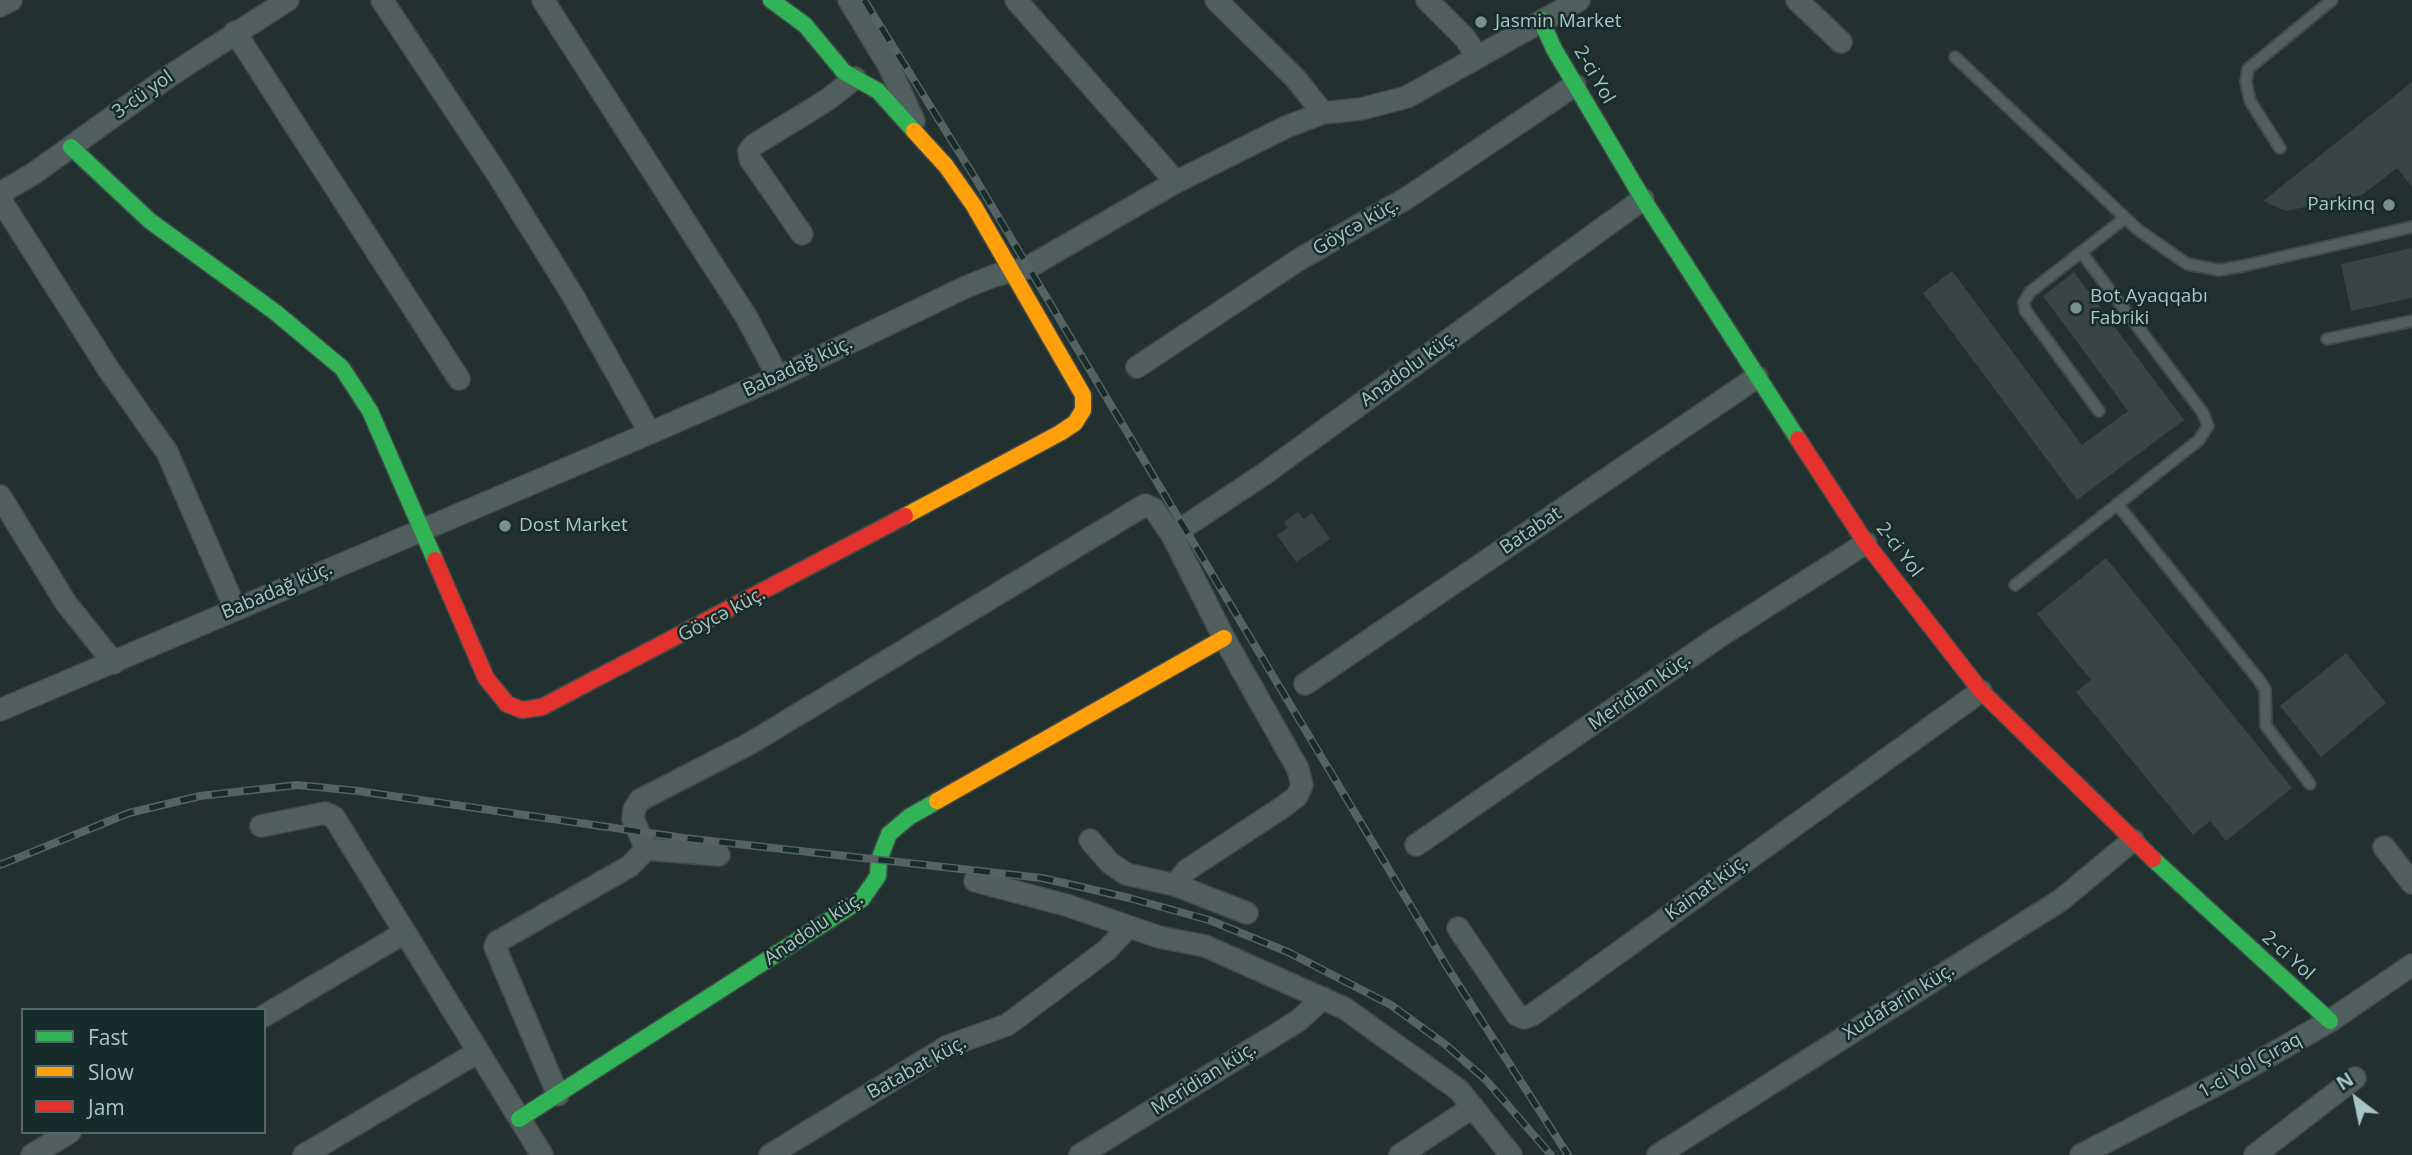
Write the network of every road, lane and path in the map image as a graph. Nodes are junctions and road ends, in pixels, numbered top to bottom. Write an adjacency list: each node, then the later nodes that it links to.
1 (10, 0): 13 (street)
2 (288, 0): 15 (street, 3-cü yol)
3 (382, 0): 42 (street)
4 (543, 0): 38 (street)
5 (771, 0): 19 (street)
6 (849, 0): 22 (street)
7 (1016, 0): 25 (street)
8 (1216, 0): 21 (street)
9 (1427, 0): 17 (street)
10 (1579, 0): 14 (street, Babadağ küç.)
11 (1797, 0): 16 (street)
12 (2332, 0): 24 (lane)
13 (0, 6)
14 (1541, 20): 17 (street, Babadağ küç.); 20 (street, 2-ci Yol)
15 (235, 32): 23 (street, 3-cü yol); 40 (street)
16 (1841, 42)
17 (1476, 55): 21 (street, Babadağ küç.)
18 (1955, 57): 30 (lane)
19 (856, 78): 22 (street); 32 (street)
20 (1575, 85): 28 (street, 2-ci Yol); 37 (street, Göycə küç.)
21 (1323, 113): 25 (street, Babadağ küç.)
22 (923, 141): 34 (street)
23 (71, 147): 26 (street, 3-cü yol); 45 (street, Göycə küç.)
24 (2280, 148)
25 (1176, 182): 34 (street, Babadağ küç.)
26 (0, 193)
27 (0, 199): 49 (street)
28 (1643, 199): 39 (street, 2-ci Yol); 46 (street, Anadolu küç.)
29 (2412, 216): 31 (lane)
30 (2125, 218): 31 (lane); 33 (lane)
31 (2407, 228)
32 (802, 234)
33 (2081, 252): 41 (lane); 44 (lane)
34 (1012, 271): 38 (street, Babadağ küç.); 45 (street, Göycə küç.)
35 (2412, 321): 36 (lane)
36 (2327, 339)
37 (1136, 367)
38 (778, 377): 42 (street, Babadağ küç.)
39 (1756, 377): 47 (street, 2-ci Yol); 52 (street, Batabat)
40 (459, 379)
41 (2099, 411)
42 (650, 433): 45 (street, Babadağ küç.)
43 (0, 496): 51 (street)
44 (2117, 504): 48 (lane); 55 (lane)
45 (423, 532): 49 (street, Babadağ küç.)
46 (1172, 536): 50 (street); 61 (street)
47 (1866, 543): 53 (street, 2-ci Yol); 59 (street, Meridian küç.)
48 (2015, 585)
49 (234, 608): 51 (street, Babadağ küç.)
50 (1224, 638): 65 (street); 76 (street, Anadolu küç.)
51 (114, 663): 54 (street, Babadağ küç.)
52 (1305, 684)
53 (1981, 691): 58 (street, 2-ci Yol); 68 (street, Kainat küç.)
54 (0, 710)
55 (2310, 784)
56 (261, 826): 69 (street)
57 (1090, 839): 65 (street)
58 (2133, 840): 73 (street, 2-ci Yol); 87 (street, Xudafərin küç.)
59 (1416, 845)
60 (2384, 847): 64 (street)
61 (646, 849): 62 (street); 76 (street)
62 (719, 855)
63 (975, 881): 67 (street)
64 (2412, 883)
65 (1175, 885): 66 (street)
66 (1247, 913)
67 (1127, 928): 71 (street); 83 (street, Batabat küç.)
68 (1458, 928)
69 (404, 933): 72 (street); 74 (street)
70 (2412, 965): 73 (street, 1-ci Yol Çıraq)
71 (1323, 998): 77 (street); 84 (street, Meridian küç.)
72 (266, 1015)
73 (2330, 1021): 88 (street, 1-ci Yol Çıraq)
74 (478, 1052): 78 (street); 81 (street)
75 (2355, 1078): 89 (street)
76 (558, 1095): 78 (street, Anadolu küç.)
77 (1473, 1107): 85 (street); 86 (street)
78 (519, 1119): 82 (street)
79 (67, 1134): 80 (street)
80 (32, 1155)
81 (304, 1155)
82 (542, 1155)
83 (770, 1155)
84 (1080, 1155)
85 (1400, 1155)
86 (1511, 1155)
87 (1658, 1155)
88 (2081, 1155)
89 (2255, 1155)

